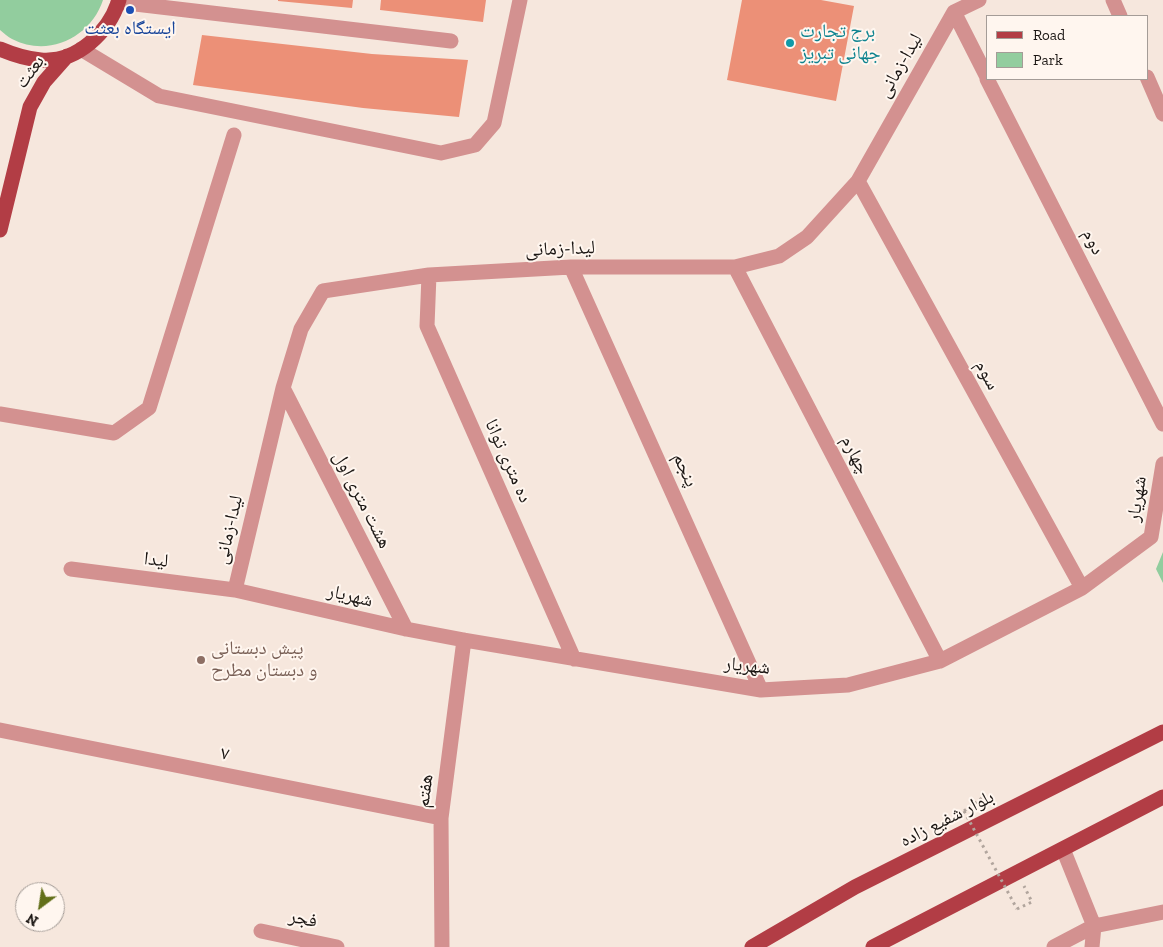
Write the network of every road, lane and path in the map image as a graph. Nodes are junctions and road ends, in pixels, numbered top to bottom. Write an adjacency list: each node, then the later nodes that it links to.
1 (520, 0): 8 (street)
2 (979, 0): 5 (street)
3 (1113, 0): 6 (street)
4 (118, 1): 7 (street); 8 (main road)
5 (954, 12): 11 (street, دوم); 16 (street, لیدا-زمانی)
6 (1120, 15)
7 (451, 42)
8 (81, 48): 10 (main road)
9 (0, 49): 10 (main road)
10 (67, 56): 17 (main road, بعثت)
11 (986, 76)
12 (1148, 79): 14 (street)
13 (988, 80): 23 (street, دوم)
14 (1163, 114)
15 (234, 135): 22 (street)
16 (858, 181): 19 (street, لیدا-زمانی); 26 (street, سوم)
17 (0, 230)
18 (571, 267): 19 (street, لیدا-زمانی); 20 (street, لیدا-زمانی); 32 (street, پنجم)
19 (735, 267): 31 (street, چهارم)
20 (429, 275): 21 (street, لیدا-زمانی); 30 (street, ده متری توانا)
21 (282, 388): 27 (street, لیدا-زمانی); 28 (street, هشت متری اول)
22 (0, 414)
23 (1163, 424)
24 (1163, 464): 26 (street, شهریار)
25 (71, 569): 27 (street, لیدا)
26 (1082, 588): 31 (street, شهریار)
27 (235, 590): 28 (street, شهریار)
28 (406, 629): 29 (street, شهریار)
29 (464, 640): 30 (street, شهریار); 37 (street, هفتم)
30 (574, 659): 32 (street, شهریار)
31 (940, 661): 32 (street, شهریار)
32 (761, 690)
33 (0, 730): 37 (street, ۷)
34 (1163, 732): 45 (main road, بلوار شفیع زاده)
35 (1163, 797): 38 (main road)
36 (982, 798): 39 (path, bridge)
37 (441, 818): 44 (street, هفتم)
38 (1063, 849): 41 (street); 46 (main road)
39 (1032, 902)
40 (1163, 912): 41 (street)
41 (1094, 926): 47 (street); 48 (street)
42 (261, 931): 43 (street, فجر)
43 (337, 947)
44 (442, 947)
45 (752, 947)
46 (873, 947)
47 (1054, 947)
48 (1092, 947)

